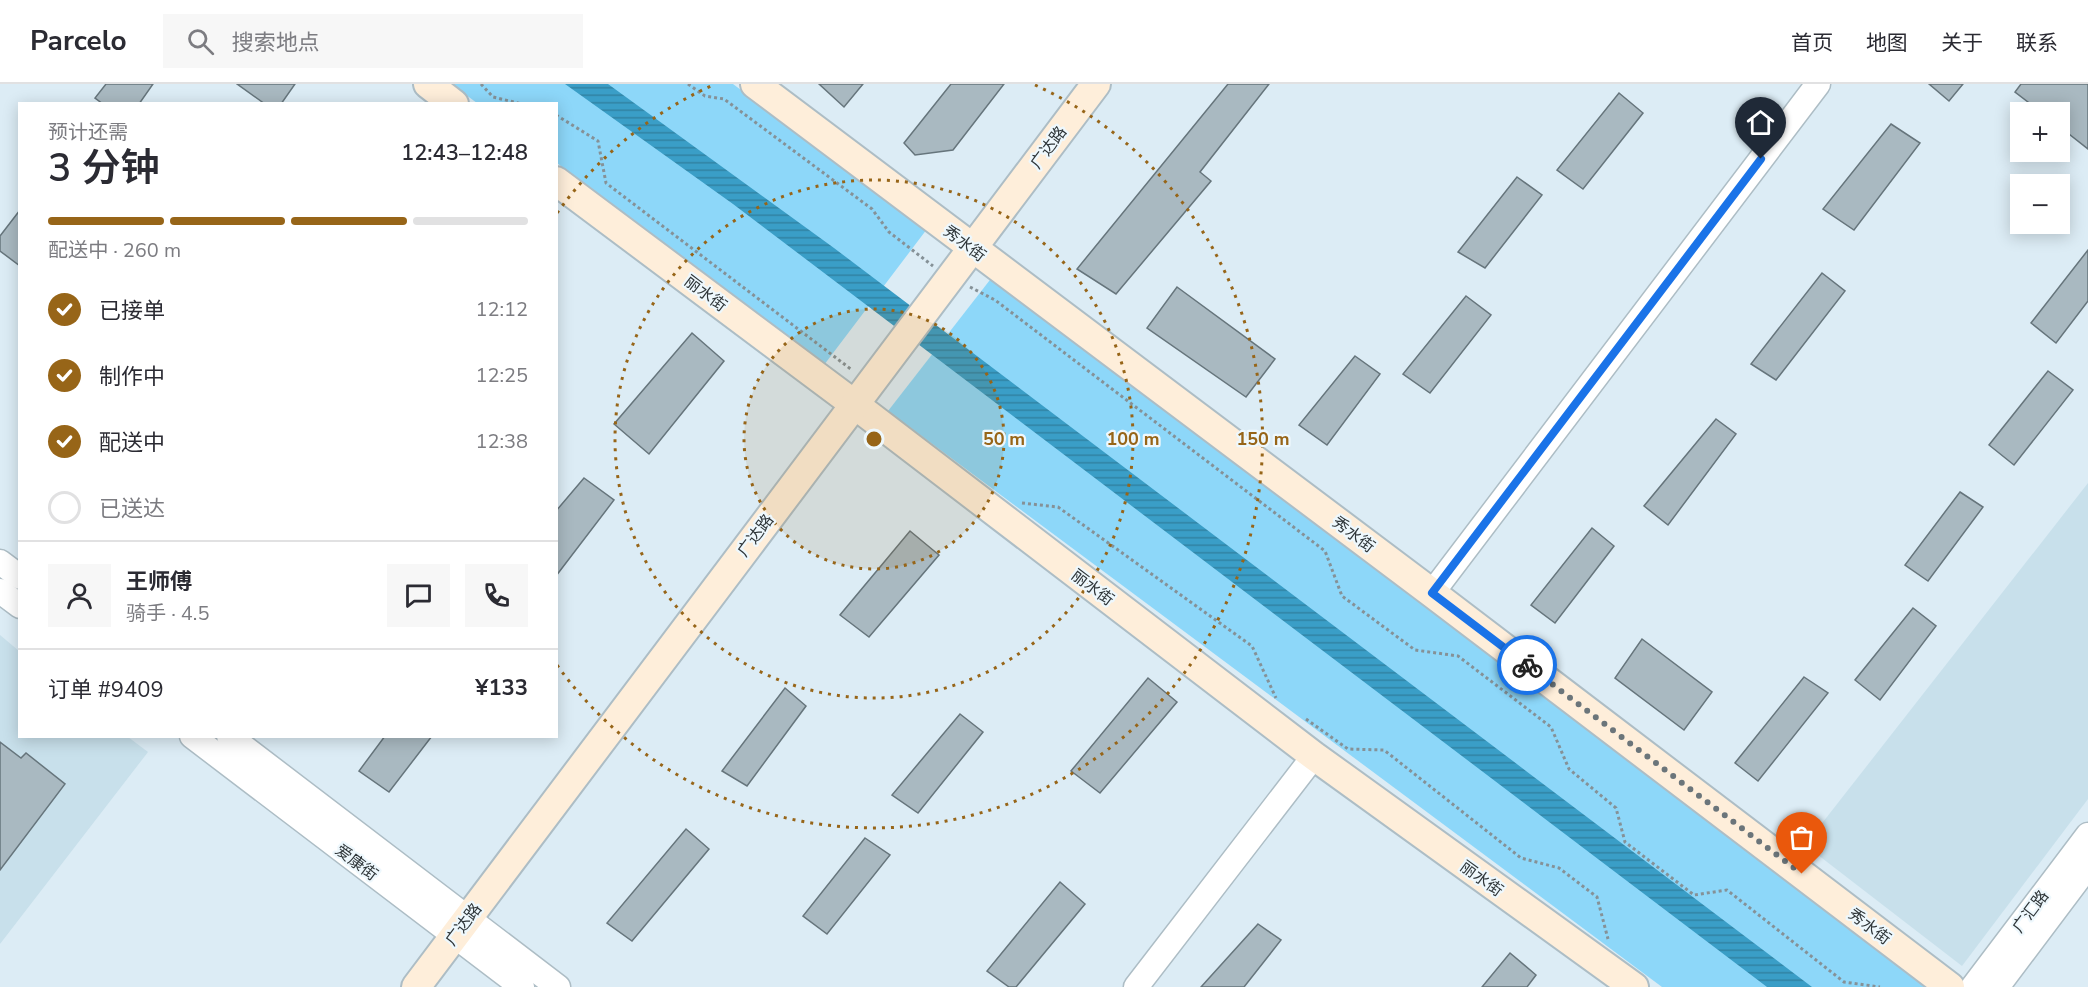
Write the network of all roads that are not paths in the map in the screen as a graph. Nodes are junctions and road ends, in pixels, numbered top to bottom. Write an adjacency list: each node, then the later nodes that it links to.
1 (428, 84): 6 (main road)
2 (755, 84): 8 (main road, 秀水街)
3 (1076, 84): 8 (main road, 广达路)
4 (1096, 84): 8 (main road, 广达路)
5 (1818, 84): 13 (street)
6 (451, 102)
7 (558, 182): 9 (main road, 丽水街)
8 (965, 243): 9 (main road, 广达路); 13 (main road, 秀水街)
9 (850, 390): 17 (main road, 丽水街); 20 (main road, 广达路)
10 (0, 562): 11 (street)
11 (18, 576)
12 (0, 591): 14 (street)
13 (1432, 593): 27 (main road, 秀水街)
14 (18, 604)
15 (195, 738): 20 (street, 爱康街)
16 (231, 738): 20 (street, 爱康街)
17 (1314, 756): 25 (street); 26 (main road, 丽水街)
18 (2088, 835): 28 (street, 广汇路)
19 (2088, 866): 29 (street, 广汇路)
20 (455, 922): 21 (main road, 广达路); 22 (main road, 广达路); 23 (street, 爱康街); 24 (street, 爱康街)
21 (396, 987)
22 (416, 987)
23 (522, 987)
24 (558, 987)
25 (1136, 987)
26 (1634, 987)
27 (1950, 987)
28 (1973, 987)
29 (1997, 987)

